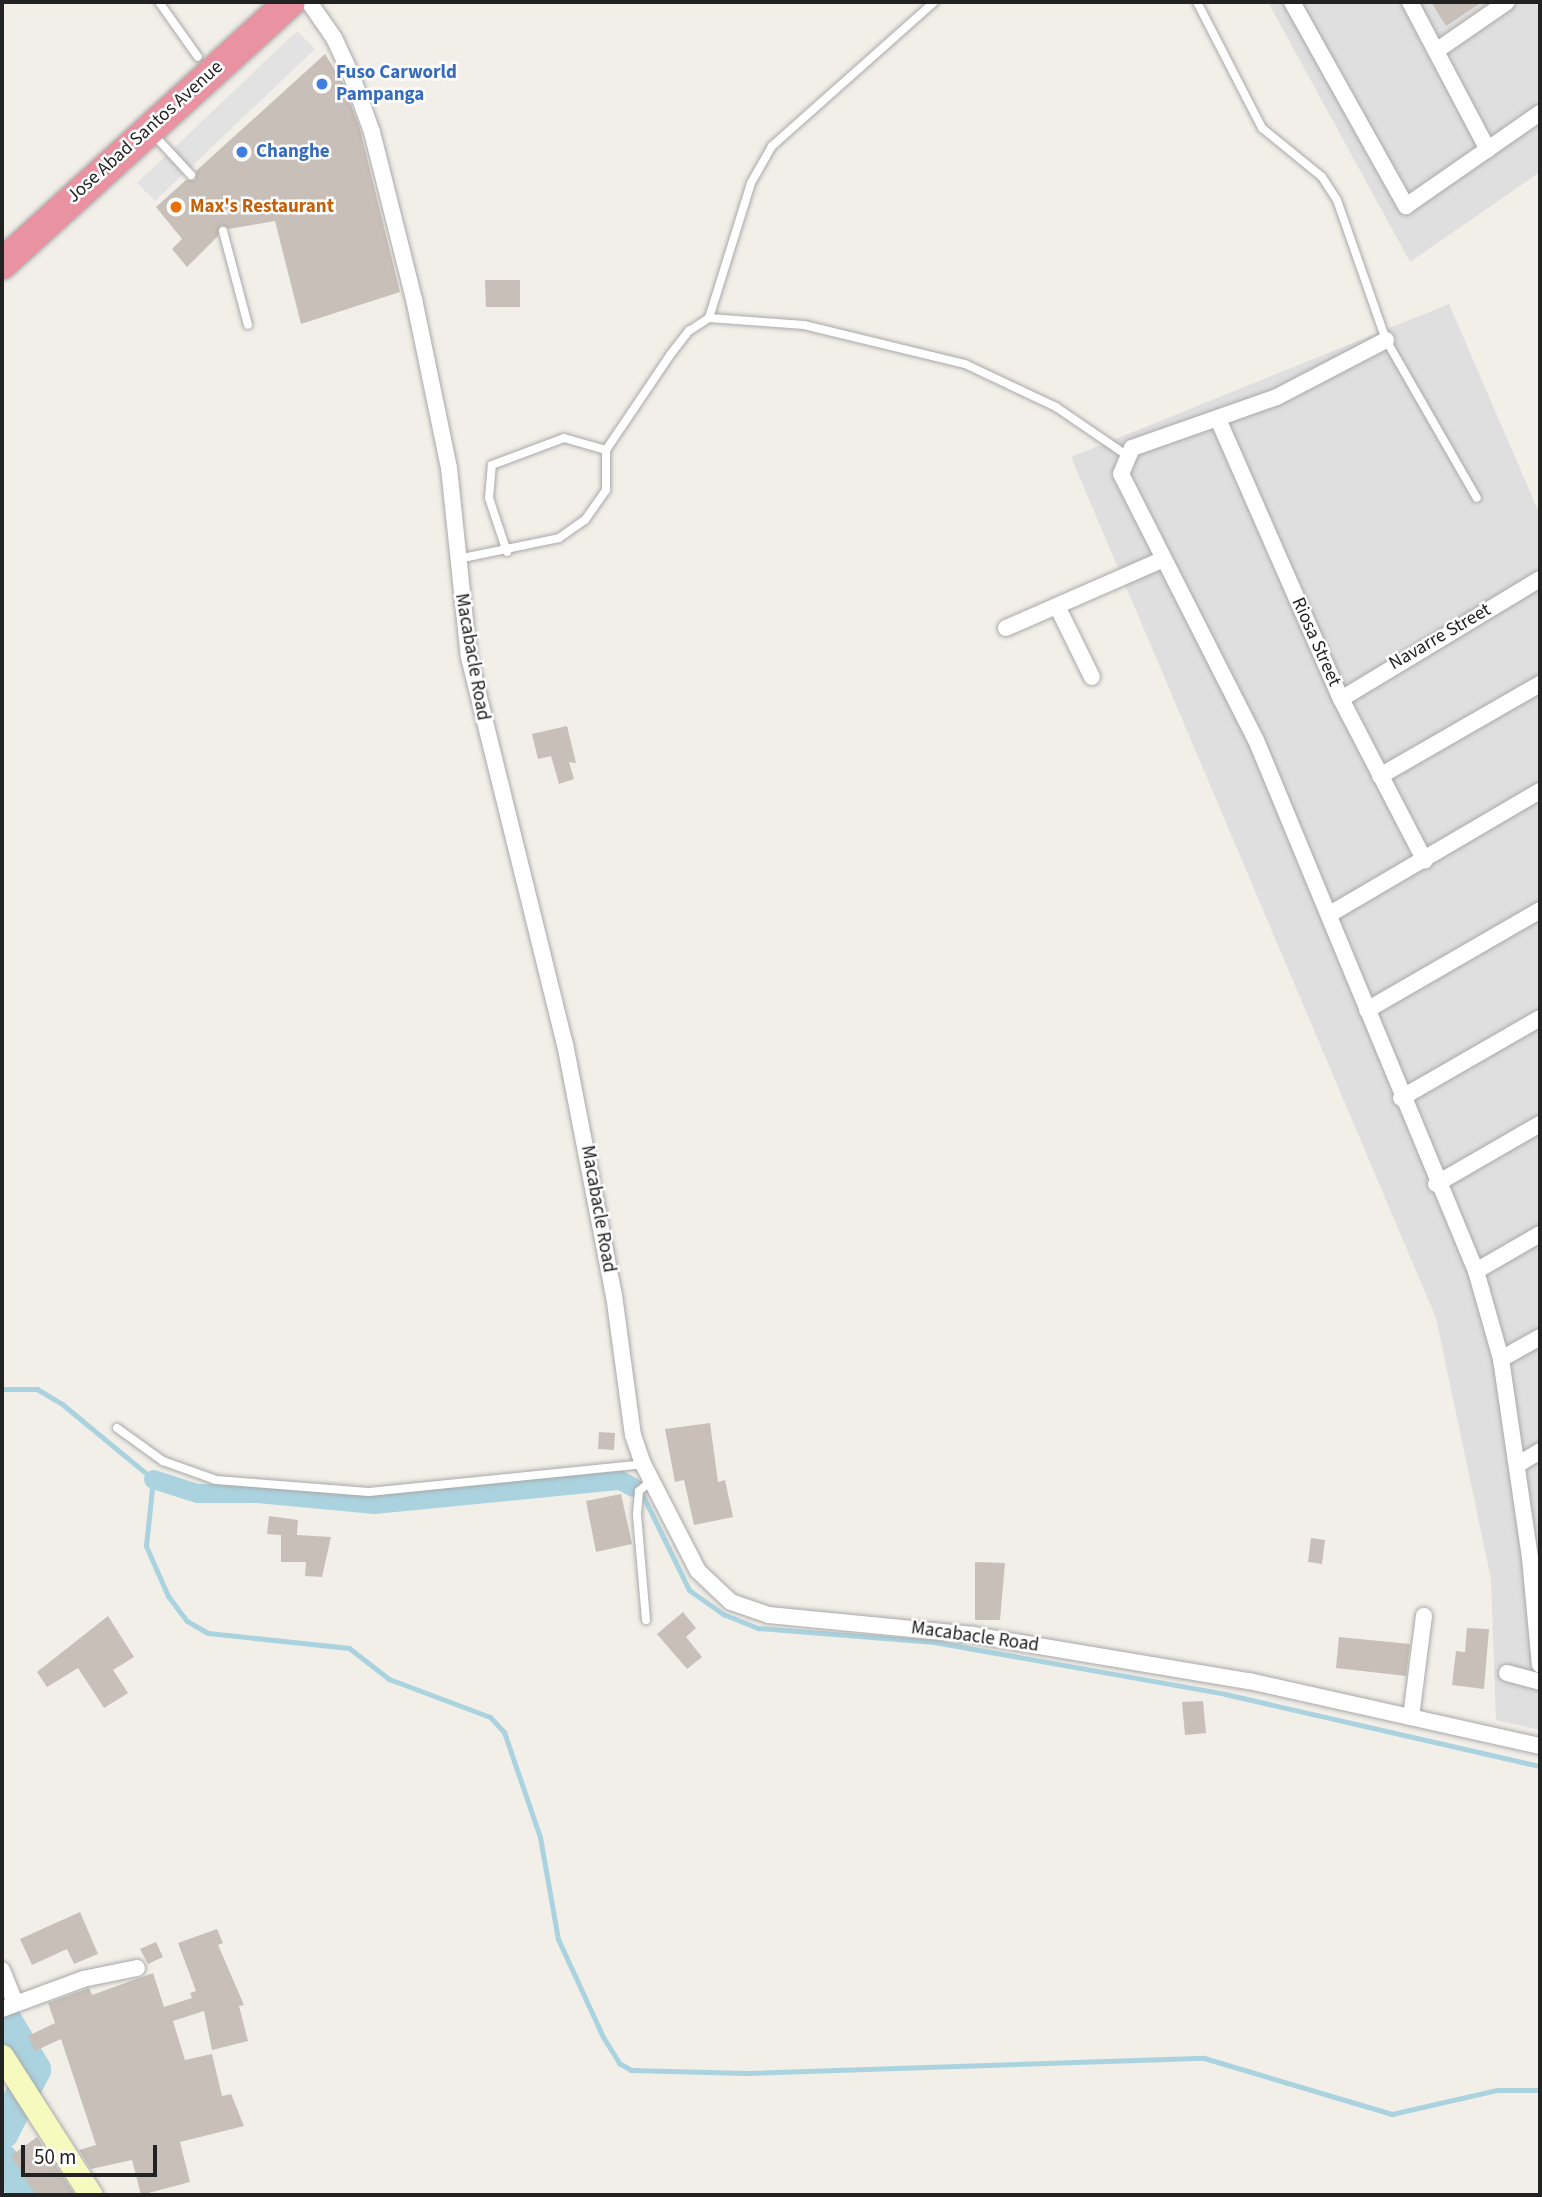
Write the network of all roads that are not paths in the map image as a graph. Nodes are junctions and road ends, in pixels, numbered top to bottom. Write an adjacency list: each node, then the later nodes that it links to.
1 (159, 2): 11 (lane)
2 (262, 2): 11 (highway, Jose Abad Santos Avenue)
3 (290, 2): 13 (highway, Jose Abad Santos Avenue)
4 (309, 2): 27 (street, Macabacle Road)
5 (934, 2): 19 (lane)
6 (1197, 2): 21 (lane)
7 (1292, 2): 14 (street)
8 (1410, 2): 10 (street)
9 (1507, 2): 10 (street)
10 (1436, 51): 14 (street)
11 (198, 57): 17 (highway, Jose Abad Santos Avenue)
12 (1540, 113): 14 (street)
13 (148, 129): 15 (lane); 18 (highway, Jose Abad Santos Avenue)
14 (1488, 150)
15 (191, 176)
16 (223, 230): 20 (lane)
17 (2, 238)
18 (2, 264)
19 (709, 318): 23 (lane); 24 (lane)
20 (248, 325)
21 (1386, 340): 22 (street); 25 (lane)
22 (1218, 419): 24 (street); 34 (street, Riosa Street)
23 (606, 450): 26 (lane); 26 (lane)
24 (1125, 454): 28 (street)
25 (1477, 498)
26 (507, 552): 27 (lane)
27 (458, 559): 51 (street, Macabacle Road)
28 (1164, 559): 30 (street); 39 (street)
29 (1540, 579): 34 (street, Navarre Street)
30 (1057, 606): 31 (street); 32 (street)
31 (1006, 628)
32 (1092, 677)
33 (1540, 684): 35 (street)
34 (1341, 699): 35 (street, Riosa Street)
35 (1380, 776): 37 (street, Riosa Street)
36 (1540, 791): 37 (street)
37 (1425, 861): 39 (street)
38 (1540, 910): 40 (street)
39 (1330, 914): 40 (street)
40 (1367, 1010): 42 (street)
41 (1540, 1018): 42 (street)
42 (1401, 1098): 44 (street)
43 (1540, 1124): 44 (street)
44 (1436, 1184): 46 (street)
45 (1540, 1234): 46 (street)
46 (1475, 1271): 48 (street)
47 (1540, 1337): 48 (street)
48 (1501, 1359): 52 (street)
49 (117, 1428): 51 (lane)
50 (1540, 1451): 52 (street)
51 (643, 1464): 53 (street, Macabacle Road)
52 (1517, 1465): 54 (street)
53 (651, 1481): 56 (lane); 60 (street, Macabacle Road)
54 (1535, 1556): 57 (street)
55 (1423, 1616): 60 (street)
56 (646, 1620)
57 (1540, 1665)
58 (1507, 1673): 59 (street)
59 (1540, 1682)
60 (1411, 1717): 61 (street, Macabacle Road)
61 (1540, 1746)
62 (137, 1968): 64 (street)
63 (2, 1970): 64 (street)
64 (8, 2006)
65 (2, 2056): 66 (street)
66 (91, 2195)

